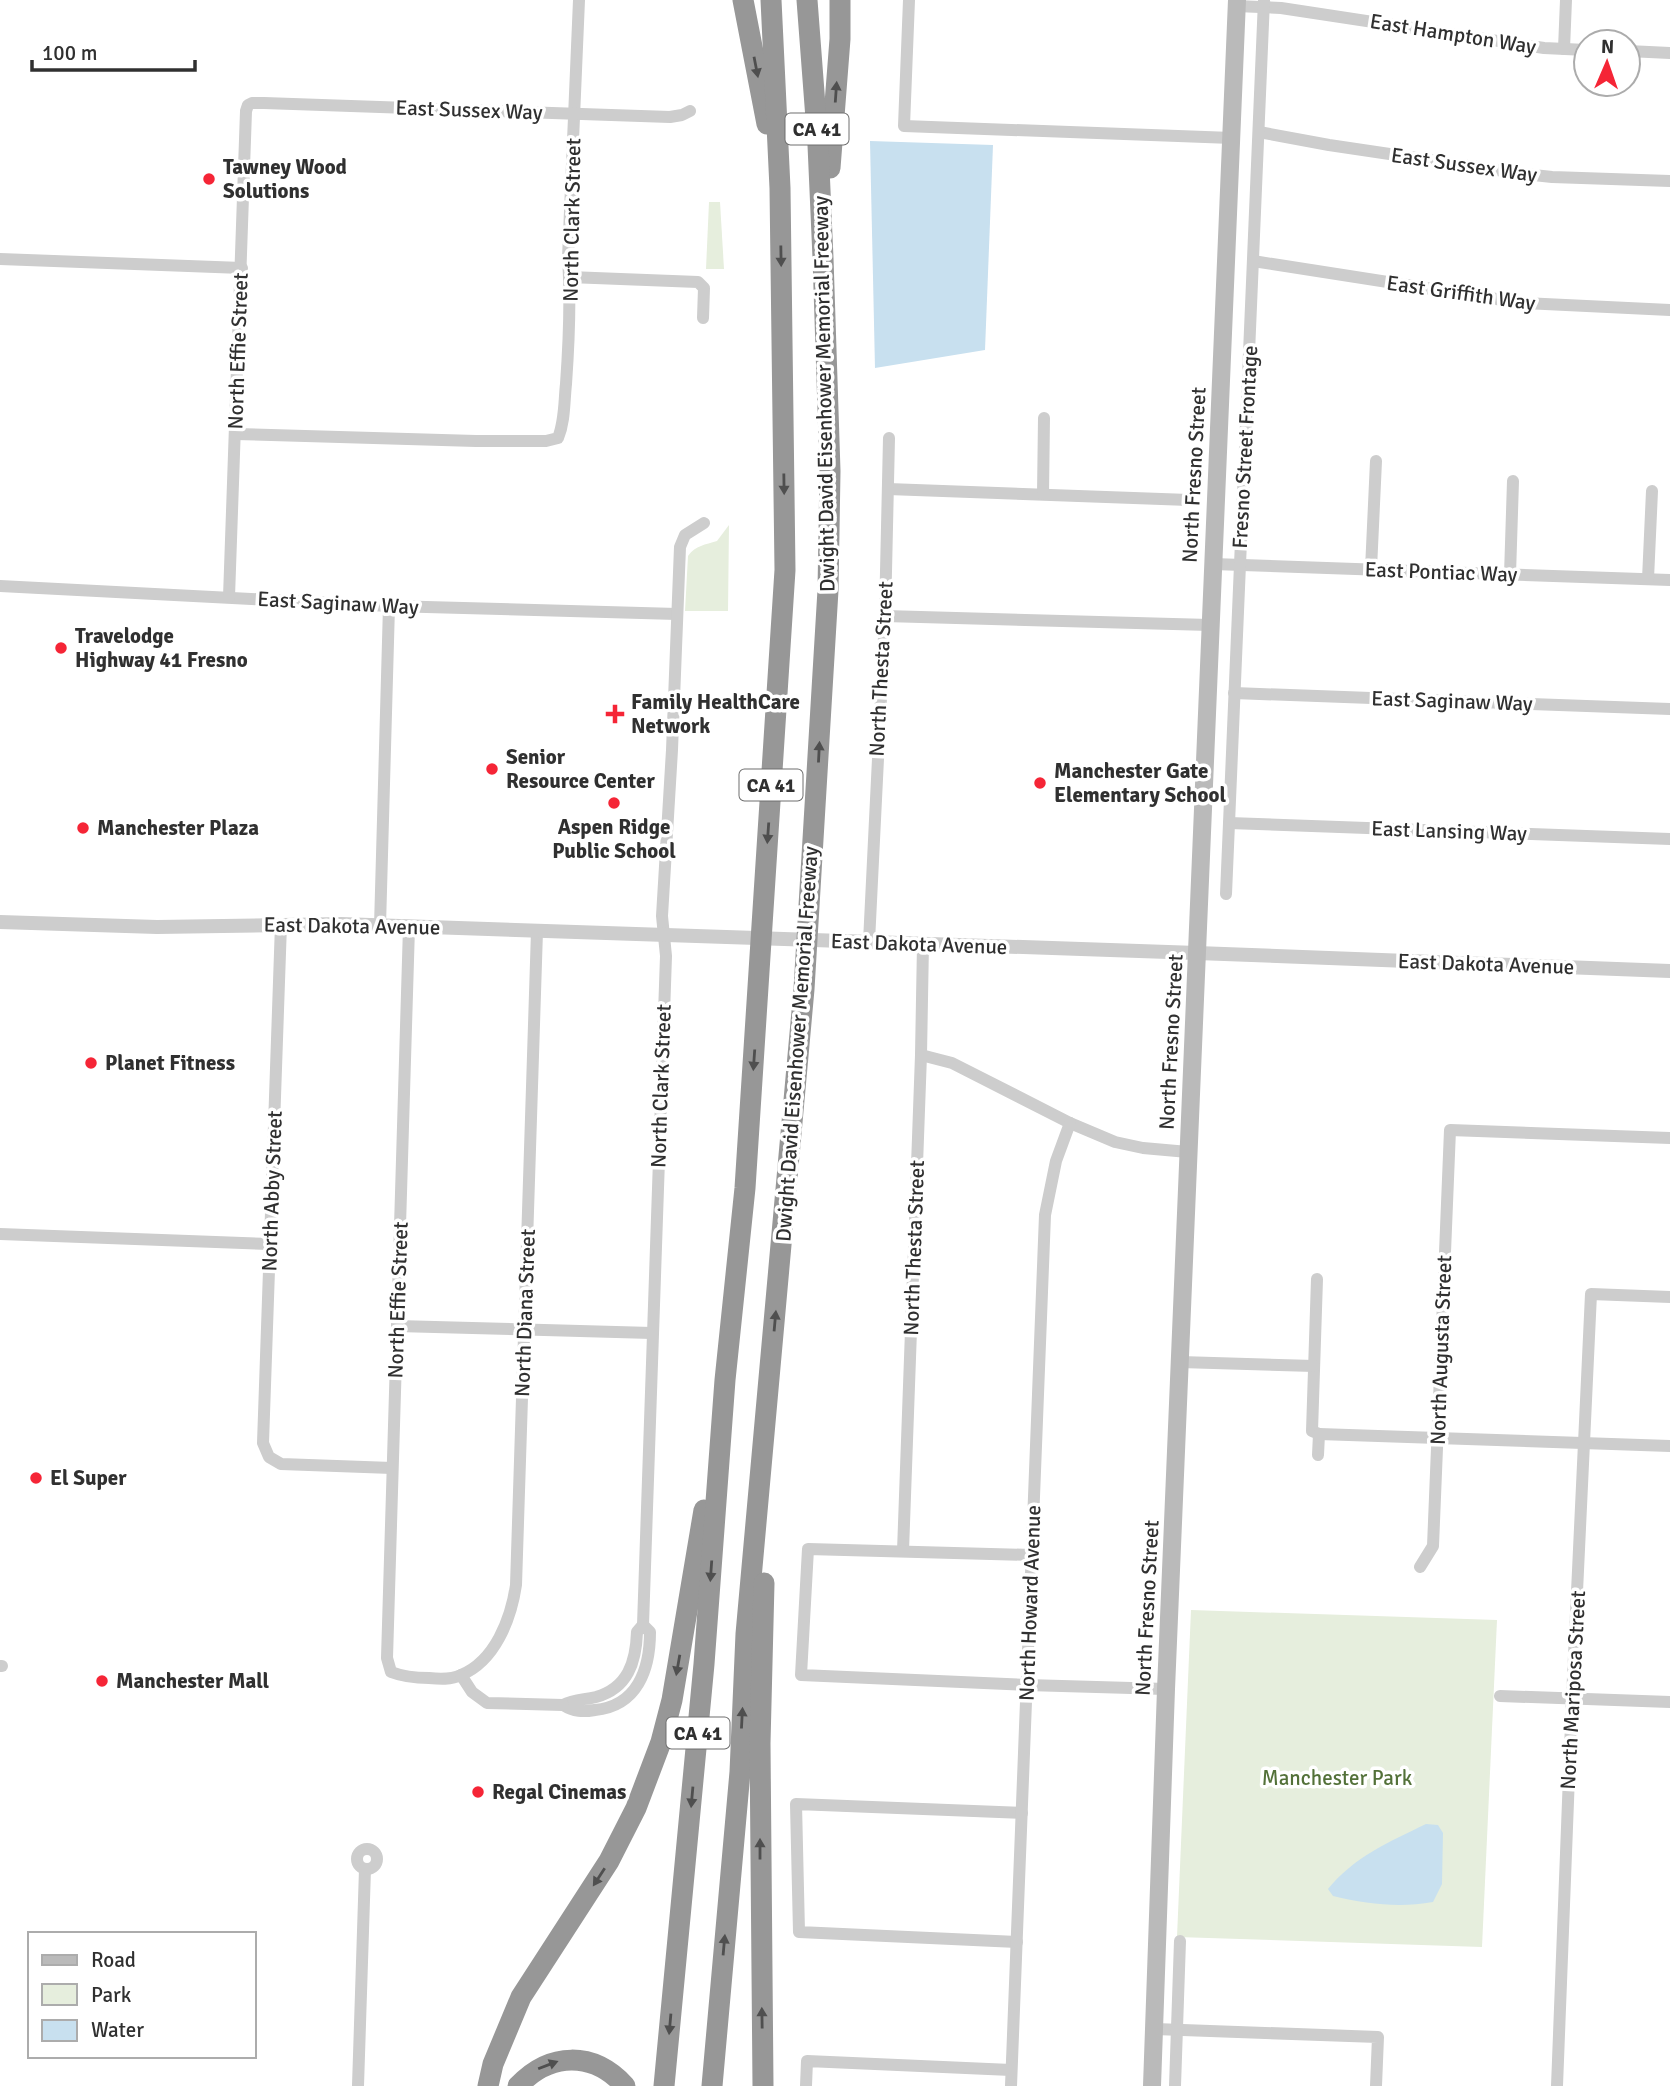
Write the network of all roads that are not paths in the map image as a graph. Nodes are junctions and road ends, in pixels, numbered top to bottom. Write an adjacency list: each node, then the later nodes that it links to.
1 (579, 0): 16 (street, North Clark Street)
2 (743, 0): 20 (highway, one-way to 20)
3 (771, 0): 20 (highway, Dwight David Eisenhower Memorial Freeway / CA 41)
4 (807, 0): 21 (highway, Dwight David Eisenhower Memorial Freeway / CA 41)
5 (840, 0): 21 (highway, one-way to 5)
6 (909, 0): 18 (street)
7 (1566, 0): 10 (street)
8 (1236, 3): 9 (street, East Hampton Way); 18 (main road, North Fresno Street)
9 (1264, 3): 10 (street, East Hampton Way); 17 (street, Fresno Street Frontage)
10 (1564, 49): 11 (street, East Hampton Way)
11 (1572, 49)
12 (1642, 51): 13 (street)
13 (1670, 52)
14 (248, 105): 16 (street, East Sussex Way); 24 (street, North Effie Street)
15 (690, 111): 16 (street, East Sussex Way)
16 (575, 114): 25 (street, North Clark Street)
17 (1259, 132): 19 (street, East Sussex Way); 23 (street, Fresno Street Frontage)
18 (1232, 138): 38 (main road, North Fresno Street)
19 (1670, 181)
20 (780, 188): 78 (highway, Dwight David Eisenhower Memorial Freeway / CA 41, one-way to 78)
21 (823, 258): 79 (highway, Dwight David Eisenhower Memorial Freeway / CA 41, one-way to 21)
22 (0, 259): 24 (street)
23 (1253, 261): 26 (street, East Griffith Way); 39 (street, Fresno Street Frontage)
24 (242, 268): 29 (street, North Effie Street)
25 (569, 277): 27 (street); 29 (street, North Clark Street)
26 (1670, 310)
27 (703, 318)
28 (1044, 418): 35 (street)
29 (235, 434): 45 (street, North Effie Street)
30 (889, 438): 33 (street, North Thesta Street)
31 (1376, 461): 40 (street)
32 (1513, 481): 41 (street)
33 (888, 489): 35 (street); 48 (street, North Thesta Street)
34 (1651, 491): 42 (street)
35 (1043, 494): 36 (street)
36 (1189, 500)
37 (704, 523): 47 (street, North Clark Street)
38 (1213, 564): 39 (street, East Pontiac Way); 49 (main road, North Fresno Street)
39 (1240, 565): 40 (street, East Pontiac Way); 50 (street, Fresno Street Frontage)
40 (1371, 569): 41 (street, East Pontiac Way)
41 (1510, 575): 42 (street, East Pontiac Way)
42 (1648, 579): 43 (street, East Pontiac Way)
43 (1670, 580)
44 (0, 586): 45 (street, East Saginaw Way)
45 (229, 597): 46 (street, East Saginaw Way)
46 (389, 606): 47 (street, East Saginaw Way); 57 (street)
47 (677, 614): 60 (street, North Clark Street)
48 (885, 616): 49 (street); 61 (street, North Thesta Street)
49 (1210, 625): 63 (main road, North Fresno Street)
50 (1234, 693): 51 (street, East Saginaw Way); 52 (street, Fresno Street Frontage)
51 (1670, 709)
52 (1228, 823): 53 (street, East Lansing Way); 54 (street, Fresno Street Frontage)
53 (1670, 839)
54 (1226, 894)
55 (0, 922): 56 (street, East Dakota Avenue)
56 (281, 924): 57 (street, East Dakota Avenue); 70 (street, North Abby Street)
57 (380, 926): 58 (street, East Dakota Avenue)
58 (410, 927): 59 (street, East Dakota Avenue); 73 (street, North Effie Street)
59 (537, 930): 60 (street, East Dakota Avenue); 74 (street, North Diana Street)
60 (664, 934): 61 (street, East Dakota Avenue); 75 (street, North Clark Street)
61 (869, 942): 62 (street, East Dakota Avenue)
62 (923, 944): 63 (street, East Dakota Avenue); 65 (street, North Thesta Street)
63 (1197, 953): 64 (street, East Dakota Avenue); 68 (main road, North Fresno Street)
64 (1670, 971)
65 (922, 1055): 66 (street); 86 (street, North Thesta Street)
66 (1070, 1123): 68 (street); 87 (street, North Howard Avenue)
67 (1670, 1138): 81 (street, North Augusta Street)
68 (1188, 1152): 76 (main road, North Fresno Street)
69 (0, 1234): 70 (street)
70 (270, 1244): 85 (street, North Abby Street)
71 (1317, 1279): 77 (street)
72 (1670, 1297): 82 (street, North Mariposa Street)
73 (397, 1326): 74 (street); 85 (street, North Effie Street)
74 (524, 1330): 75 (street); 90 (street, North Diana Street)
75 (652, 1333): 89 (street, North Clark Street)
76 (1181, 1362): 77 (street); 92 (main road, North Fresno Street)
77 (1314, 1366): 80 (street)
78 (725, 1380): 105 (highway, one-way to 105); 108 (highway, Dwight David Eisenhower Memorial Freeway / CA 41, one-way to 108)
79 (769, 1389): 109 (highway, Dwight David Eisenhower Memorial Freeway / CA 41, one-way to 79); 110 (highway, one-way to 79)
80 (1319, 1433): 81 (street); 84 (street)
81 (1438, 1438): 82 (street); 88 (street, North Augusta Street)
82 (1584, 1443): 83 (street); 94 (street, North Mariposa Street)
83 (1670, 1446)
84 (1318, 1455)
85 (392, 1468): 90 (street, North Effie Street)
86 (903, 1551): 87 (street); 91 (street)
87 (1031, 1555): 91 (street, North Howard Avenue)
88 (1420, 1567)
89 (643, 1625): 96 (street, North Clark Street); 96 (street, North Clark Street)
90 (461, 1675): 96 (street)
91 (1027, 1685): 92 (street); 97 (street, North Howard Avenue)
92 (1166, 1689): 101 (main road, North Fresno Street)
93 (1500, 1696): 94 (street)
94 (1572, 1698): 95 (street); 116 (street, North Mariposa Street)
95 (1670, 1702)
96 (563, 1705)
97 (1022, 1813): 100 (street, North Howard Avenue); 100 (street)
98 (365, 1869): 104 (street)
99 (1180, 1941): 102 (street)
100 (1017, 1942): 103 (street, North Howard Avenue)
101 (1155, 2029): 102 (street); 113 (main road, North Fresno Street)
102 (1177, 2030): 114 (street); 115 (street)
103 (1011, 2070): 111 (street); 112 (street, North Howard Avenue)
104 (358, 2086)
105 (488, 2086)
106 (517, 2086): 107 (highway, one-way to 107)
107 (625, 2086)
108 (664, 2086)
109 (712, 2086)
110 (763, 2086)
111 (806, 2086)
112 (1011, 2086)
113 (1152, 2086)
114 (1175, 2086)
115 (1376, 2086)
116 (1557, 2086)

